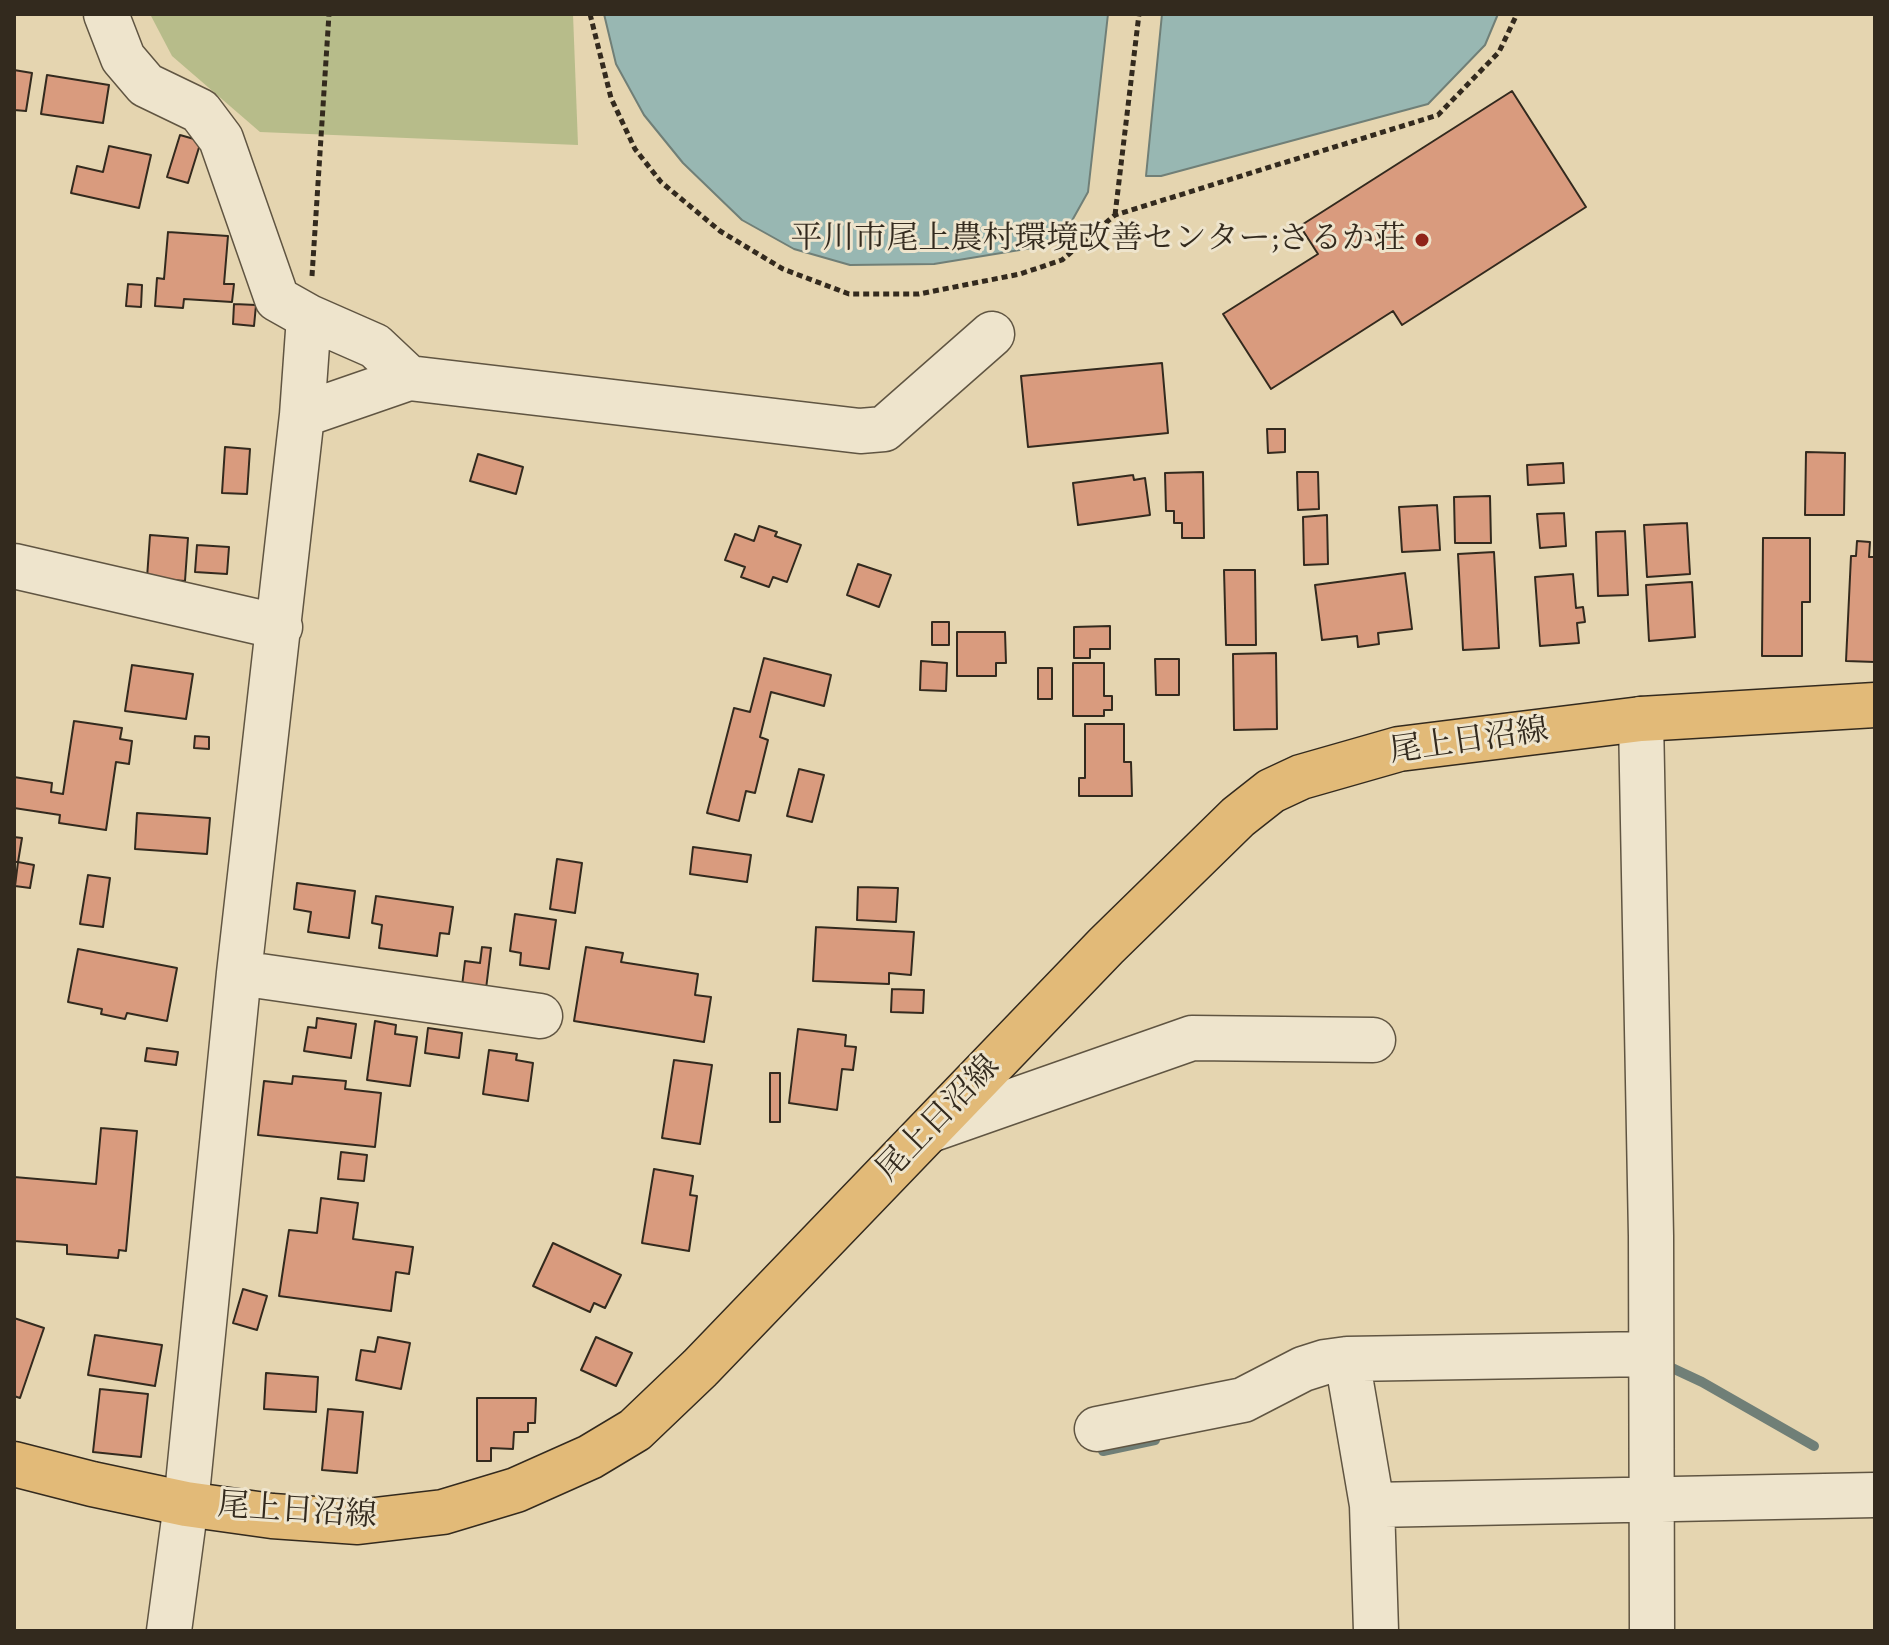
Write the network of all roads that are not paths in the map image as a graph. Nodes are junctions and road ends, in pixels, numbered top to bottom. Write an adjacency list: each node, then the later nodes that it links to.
1 (106, 14): 2 (street)
2 (309, 317): 4 (street); 5 (street)
3 (992, 334): 4 (street)
4 (409, 378): 5 (street)
5 (302, 415): 7 (street)
6 (14, 566): 7 (street)
7 (280, 627): 10 (street)
8 (1875, 705): 9 (main road, 尾上日沼線)
9 (1641, 719): 13 (main road, 尾上日沼線); 14 (street)
10 (239, 973): 11 (street); 20 (street)
11 (540, 1016)
12 (1373, 1040): 13 (street)
13 (930, 1130): 20 (main road, 尾上日沼線)
14 (1649, 1354): 15 (street); 19 (street)
15 (1347, 1359): 16 (street); 21 (street)
16 (1097, 1429)
17 (14, 1464): 20 (main road, 尾上日沼線)
18 (1875, 1495): 19 (street)
19 (1653, 1499): 21 (street); 24 (street)
20 (186, 1504): 22 (street)
21 (1372, 1505): 23 (street)
22 (169, 1631)
23 (1376, 1631)
24 (1652, 1631)

